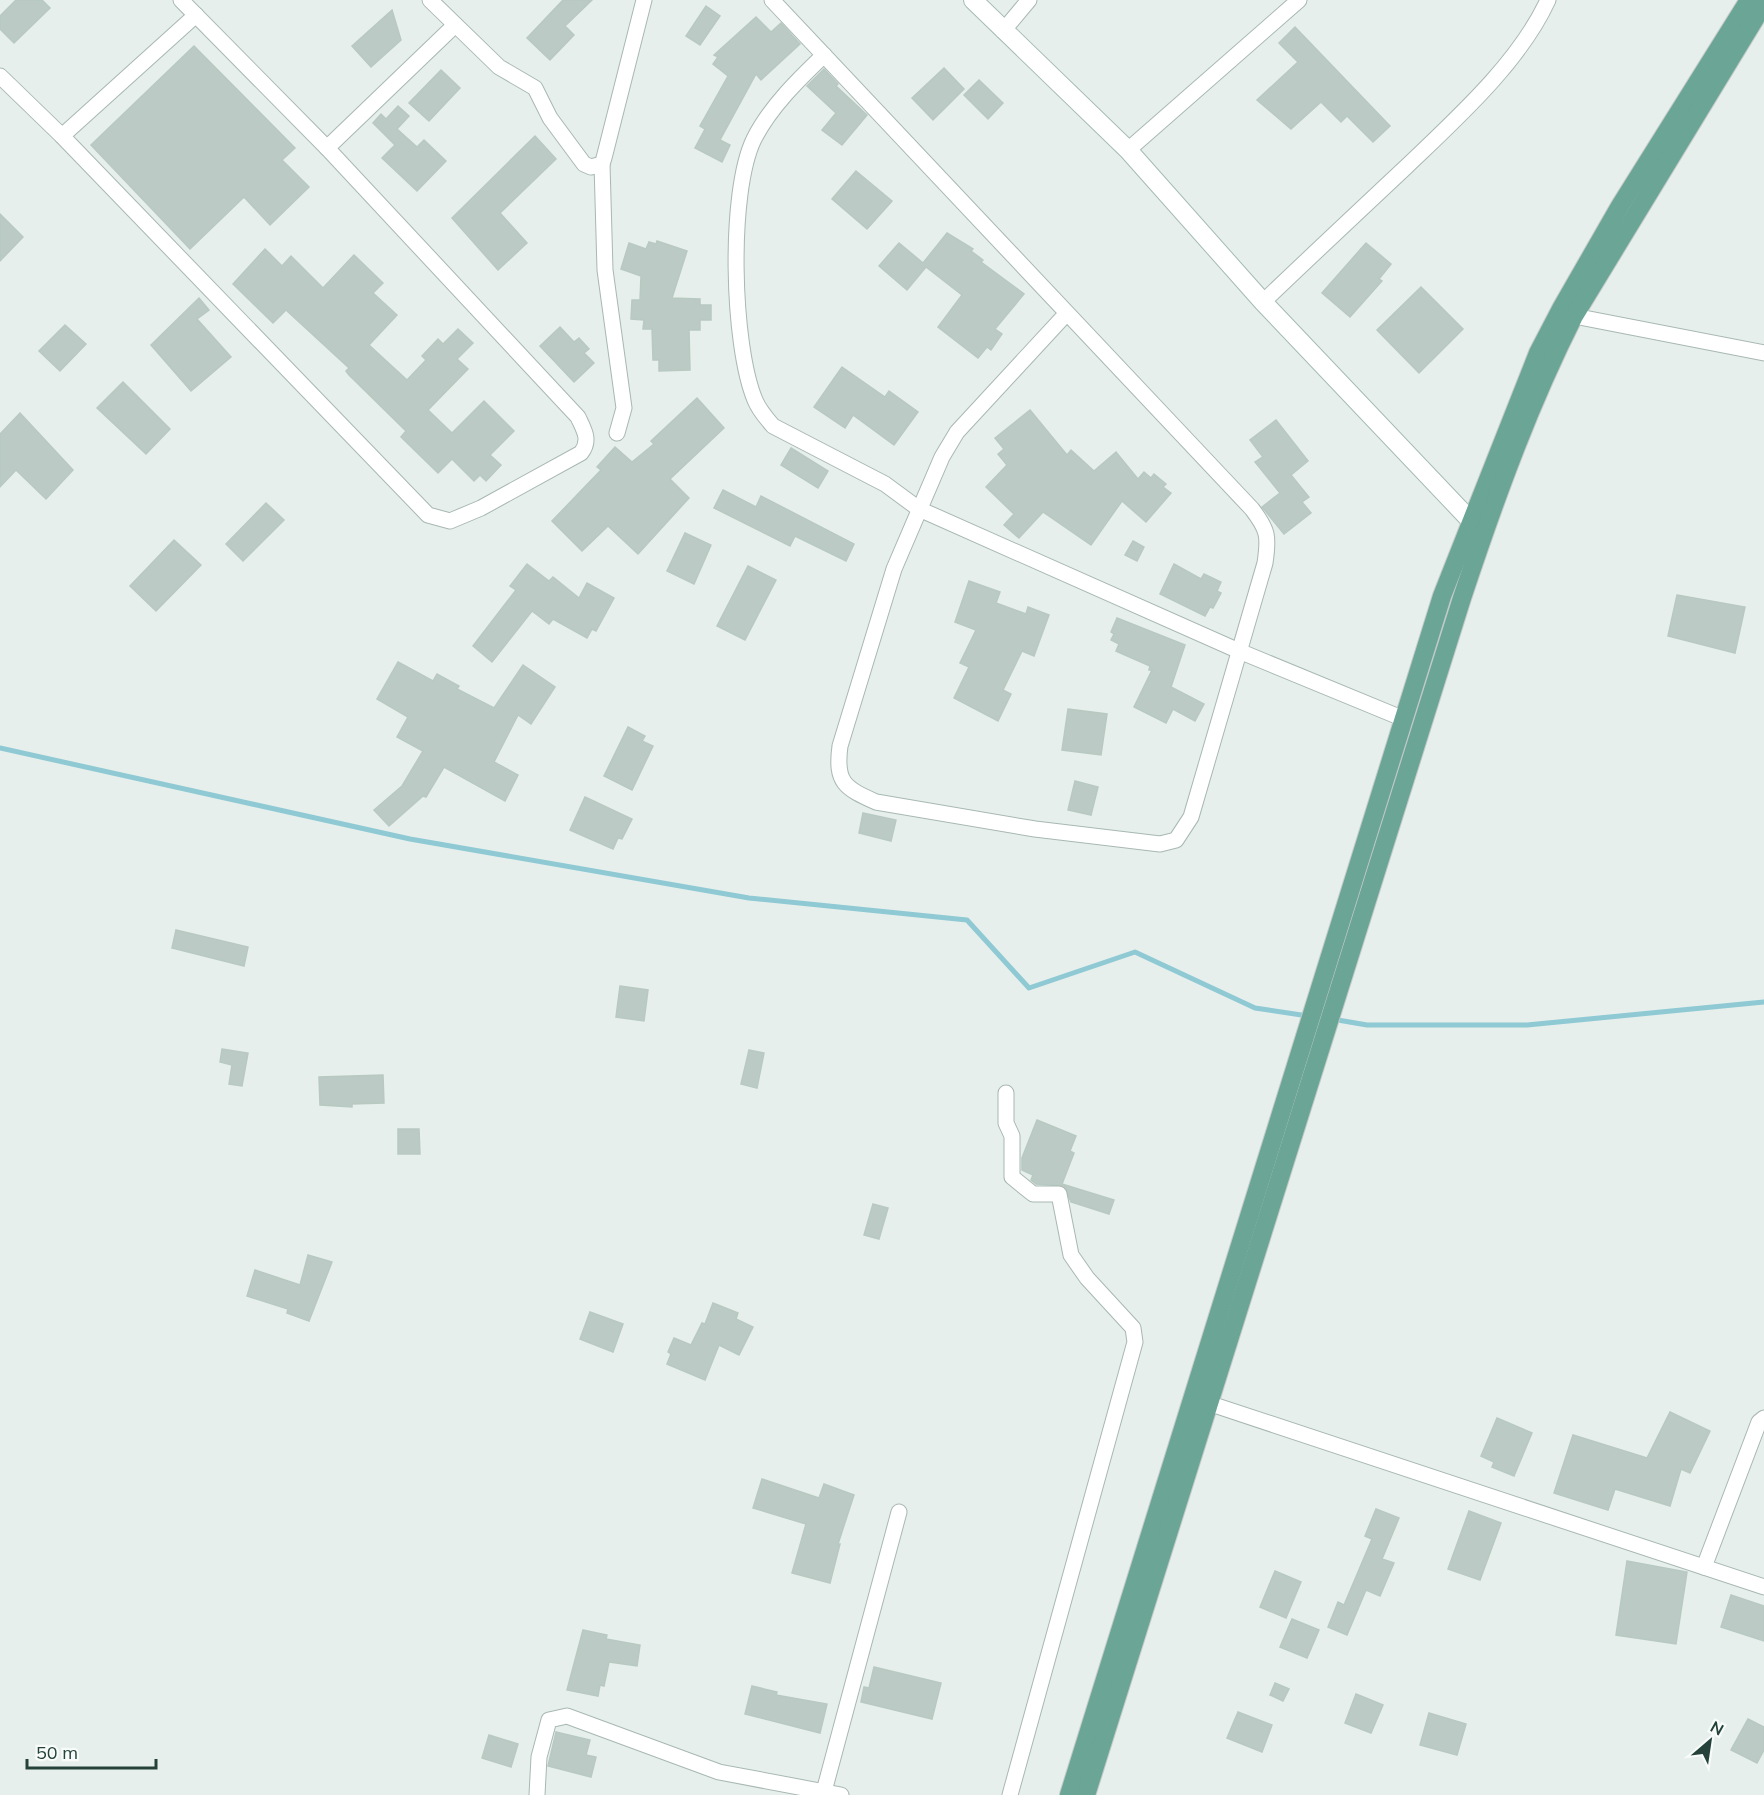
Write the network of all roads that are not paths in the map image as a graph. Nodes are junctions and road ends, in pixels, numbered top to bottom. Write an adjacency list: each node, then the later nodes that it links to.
1 (181, 0): 10 (street)
2 (430, 0): 11 (street)
3 (644, 0): 18 (street)
4 (772, 0): 13 (street)
5 (973, 0): 12 (street)
6 (1029, 0): 12 (street)
7 (1299, 0): 17 (street)
8 (1548, 0): 19 (street)
9 (1759, 7): 21 (main road); 25 (main road)
10 (196, 15): 15 (street); 16 (street)
11 (454, 26): 16 (street); 18 (street)
12 (1003, 31): 17 (street)
13 (824, 55): 20 (street); 24 (street)
14 (0, 76): 15 (street)
15 (62, 136): 16 (street)
16 (327, 148)
17 (1128, 150): 19 (street)
18 (602, 164): 23 (street)
19 (1263, 302): 25 (street)
20 (1067, 313): 24 (street); 26 (street)
21 (1574, 316): 22 (street); 29 (main road)
22 (1764, 353)
23 (616, 433)
24 (920, 509): 26 (street); 26 (street)
25 (1471, 521): 27 (main road)
26 (1239, 651): 27 (street)
27 (1404, 719): 38 (main road)
28 (1006, 1094): 37 (street)
29 (1208, 1403): 32 (street); 39 (main road)
30 (1764, 1418): 32 (street)
31 (899, 1512): 34 (street)
32 (1704, 1568): 33 (street)
33 (1764, 1587)
34 (823, 1793): 35 (street); 36 (street)
35 (537, 1795)
36 (841, 1795)
37 (1010, 1795)
38 (1070, 1795)
39 (1086, 1795)

